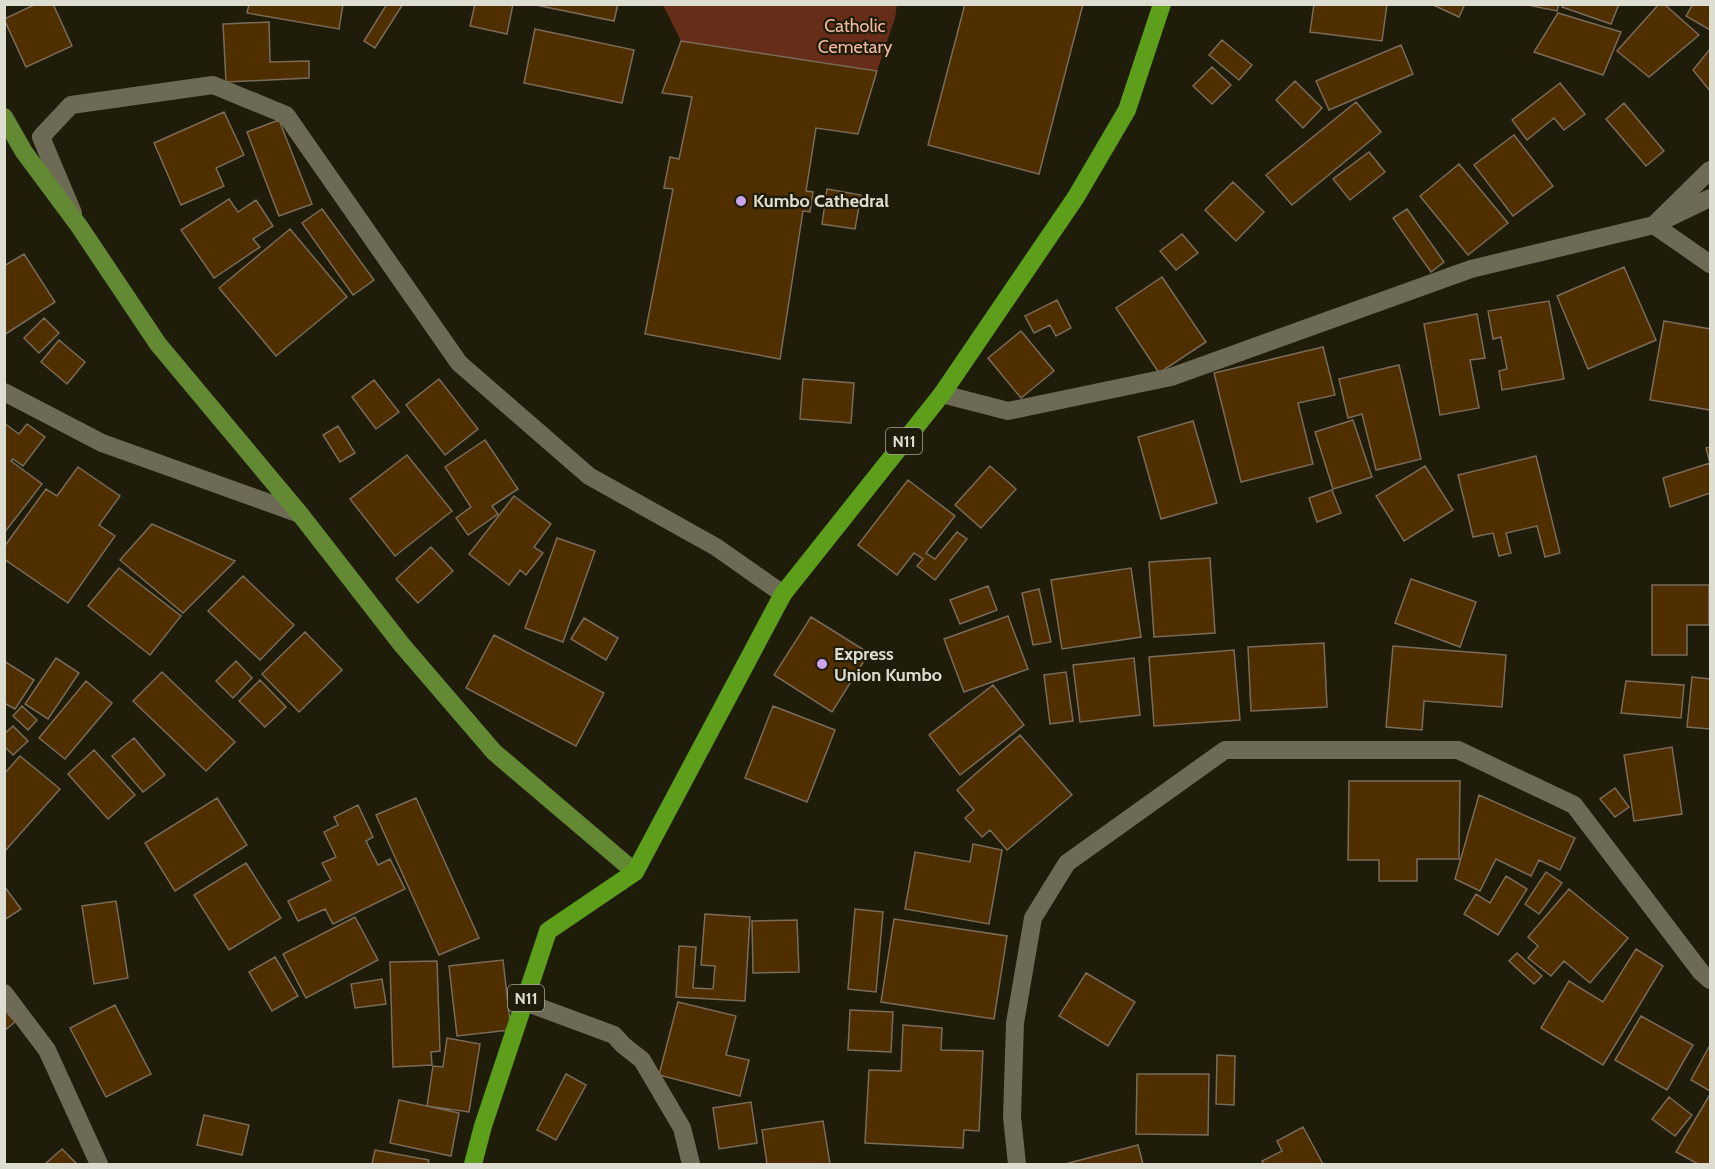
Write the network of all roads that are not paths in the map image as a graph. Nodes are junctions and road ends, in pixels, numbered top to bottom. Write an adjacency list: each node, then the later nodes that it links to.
1 (1162, 4): 9 (highway, N11)
2 (4, 117): 6 (main road)
3 (1710, 170): 5 (street)
4 (1710, 198): 5 (street)
5 (1654, 225): 7 (street); 9 (street)
6 (79, 226): 10 (main road); 11 (street)
7 (1710, 264)
8 (4, 392): 10 (street)
9 (942, 394): 11 (highway, N11)
10 (300, 514): 12 (main road)
11 (783, 594): 12 (highway, N11)
12 (635, 872): 15 (highway, N11)
13 (1710, 980): 19 (street)
14 (4, 993): 16 (street)
15 (525, 1002): 17 (highway, N11); 18 (street)
16 (99, 1164)
17 (473, 1164)
18 (691, 1164)
19 (1017, 1164)

